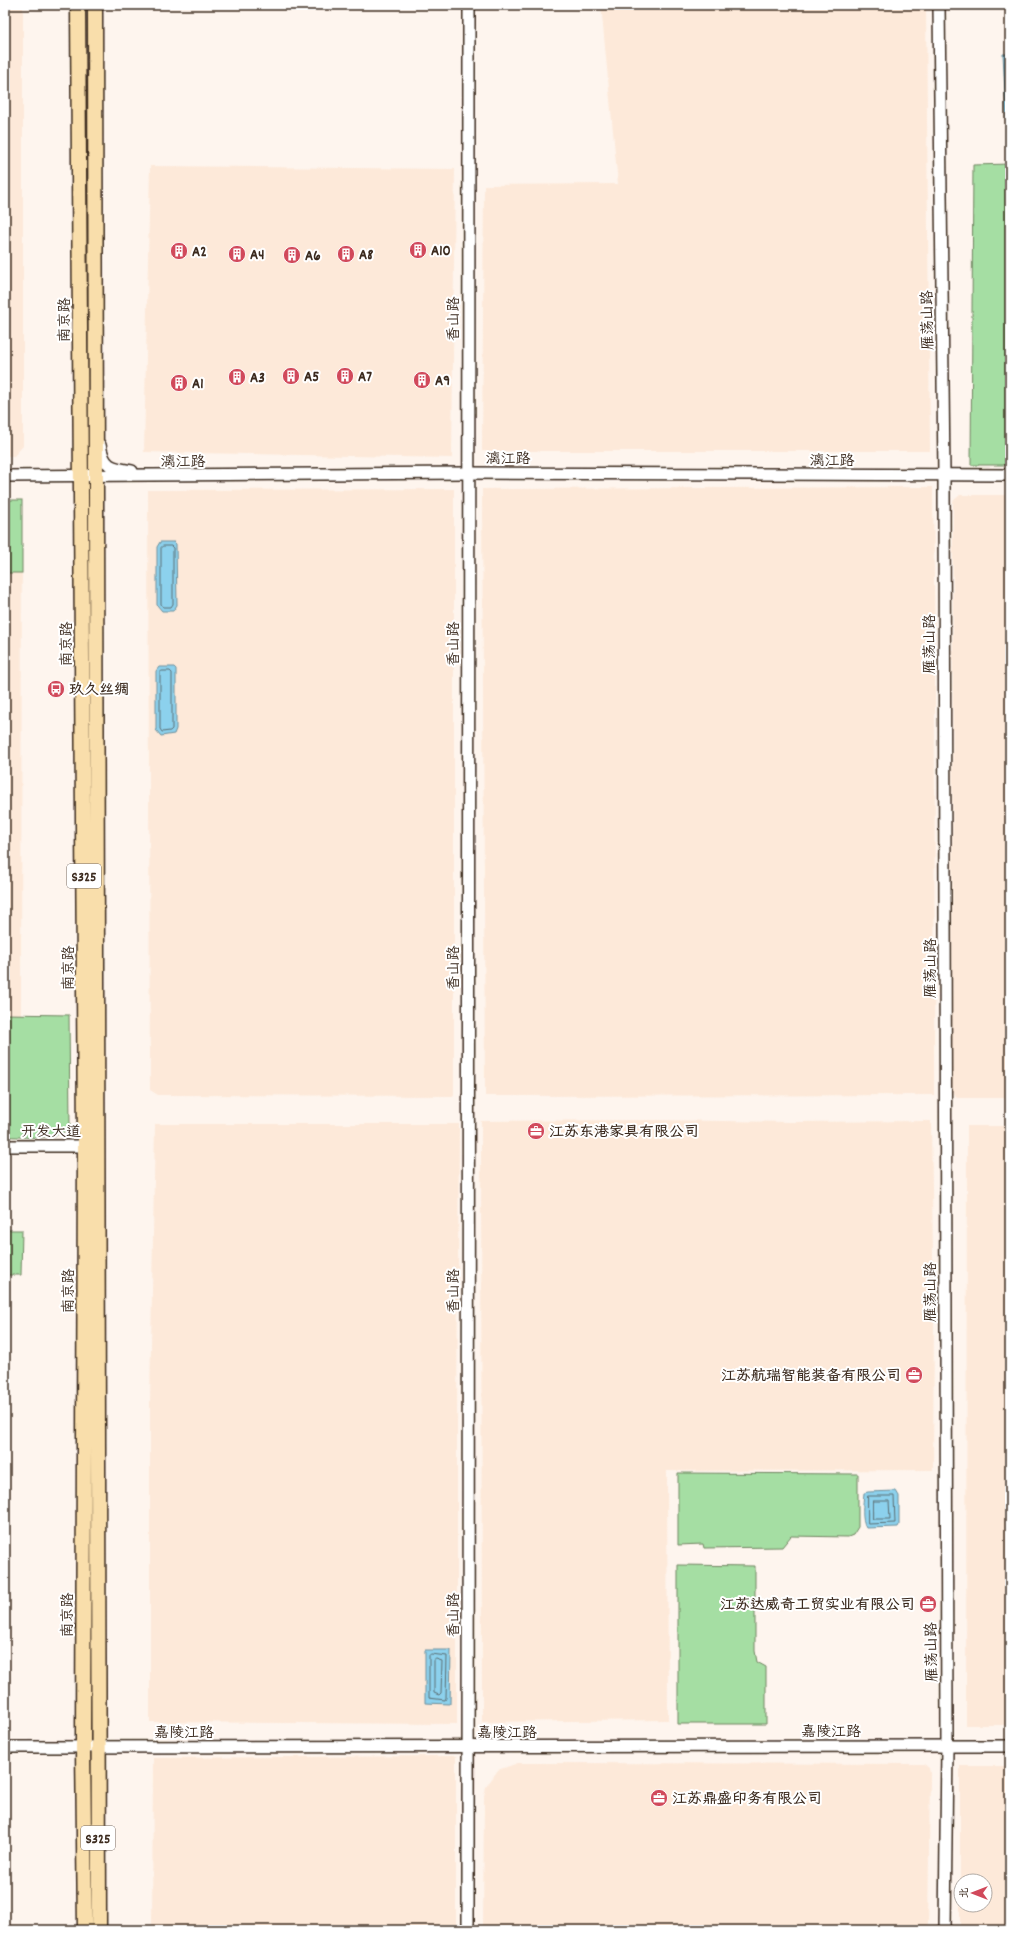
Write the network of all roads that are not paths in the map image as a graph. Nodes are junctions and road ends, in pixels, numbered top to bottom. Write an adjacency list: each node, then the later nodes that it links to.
1 (78, 5): 10 (main road, 南京路 / S325)
2 (94, 5): 5 (main road, 南京路 / S325)
3 (469, 5): 6 (street, 香山路)
4 (939, 5): 7 (street, 雁荡山路)
5 (96, 428): 11 (main road, 南京路 / S325); 12 (street)
6 (468, 473): 7 (street, 漓江路); 12 (street, 漓江路); 20 (street, 香山路)
7 (944, 475): 8 (street, 漓江路); 15 (street, 雁荡山路)
8 (1010, 475)
9 (5, 476): 10 (street, 漓江路)
10 (82, 476): 11 (street, 漓江路); 14 (main road, 南京路 / S325)
11 (97, 476): 12 (street, 漓江路); 14 (main road, 南京路 / S325)
12 (176, 476)
13 (5, 1146): 14 (street, 开发大道)
14 (91, 1146): 18 (main road, 南京路 / S325); 19 (main road, 南京路 / S325)
15 (947, 1746): 16 (street, 嘉陵江路); 20 (street, 嘉陵江路); 24 (street, 雁荡山路)
16 (1010, 1746)
17 (5, 1747): 18 (street, 嘉陵江路)
18 (83, 1747): 19 (street, 嘉陵江路); 21 (main road, 南京路 / S325)
19 (98, 1747): 20 (street, 嘉陵江路); 22 (main road, 南京路 / S325)
20 (468, 1747): 23 (street, 香山路)
21 (85, 1930)
22 (99, 1930)
23 (468, 1930)
24 (946, 1930)

